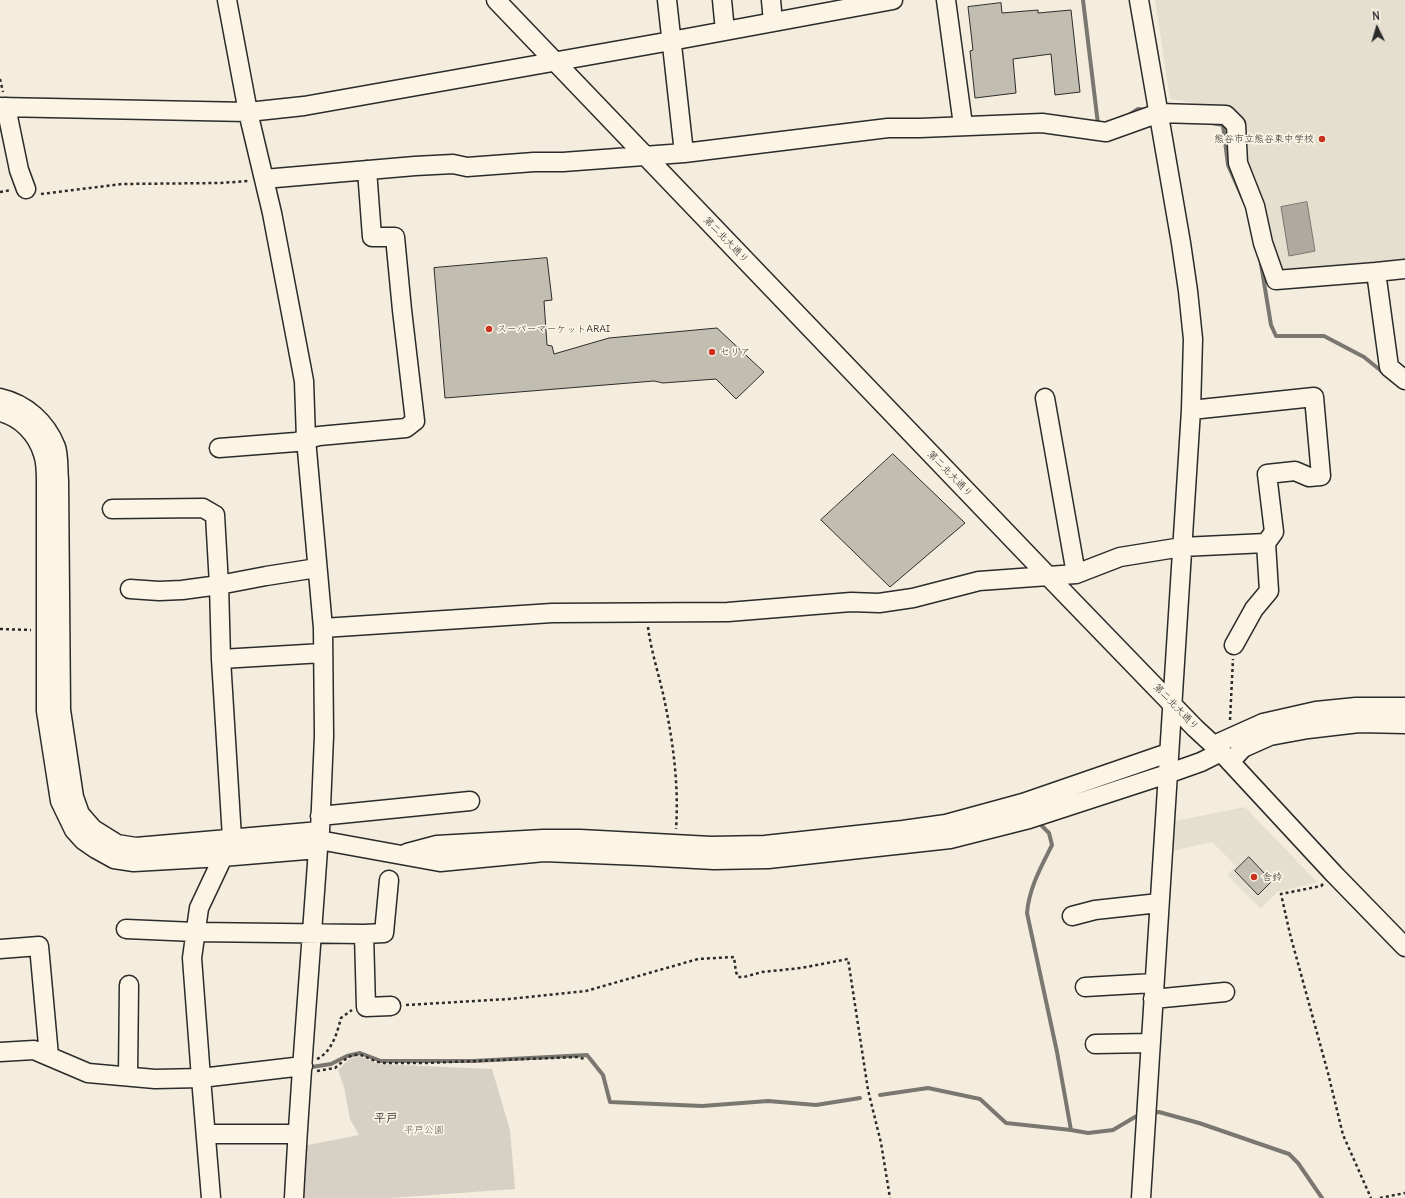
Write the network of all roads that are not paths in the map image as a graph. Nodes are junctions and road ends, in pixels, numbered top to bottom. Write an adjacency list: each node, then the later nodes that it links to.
1 (226, 0): 14 (street)
2 (496, 0): 12 (street, 第二北大通り)
3 (667, 0): 11 (street)
4 (722, 0): 10 (street)
5 (770, 0): 9 (street)
6 (894, 0): 9 (street)
7 (946, 0): 16 (street)
8 (1139, 0): 15 (street)
9 (773, 22): 10 (street)
10 (725, 31): 11 (street)
11 (671, 41): 12 (street); 17 (street)
12 (555, 61): 14 (street); 18 (street, 第二北大通り)
13 (3, 107): 14 (street); 21 (street)
14 (248, 112): 20 (street)
15 (1159, 113): 16 (street); 23 (street); 27 (street)
16 (964, 125): 17 (street)
17 (684, 152): 18 (street)
18 (645, 155): 19 (street); 36 (street, 第二北大通り)
19 (367, 170): 20 (street); 29 (street)
20 (264, 179): 29 (street)
21 (26, 189)
22 (1405, 268): 23 (street)
23 (1376, 272): 24 (street)
24 (1405, 380)
25 (0, 398): 51 (street)
26 (1045, 398): 35 (street)
27 (1191, 410): 32 (street); 33 (street)
28 (0, 412): 54 (street)
29 (306, 439): 30 (street); 34 (street)
30 (219, 448)
31 (112, 509): 37 (street)
32 (1266, 543): 33 (street); 40 (street)
33 (1182, 547): 35 (street); 43 (street)
34 (317, 568): 37 (street); 39 (street)
35 (1076, 574): 36 (street)
36 (1048, 576): 39 (street); 43 (street, 第二北大通り)
37 (219, 585): 38 (street); 42 (street)
38 (130, 589)
39 (323, 628): 41 (street)
40 (1234, 645)
41 (323, 652): 42 (street); 50 (street)
42 (221, 659): 51 (street)
43 (1172, 702): 46 (street, 第二北大通り); 47 (street)
44 (1405, 707): 46 (street)
45 (1405, 724): 46 (street)
46 (1224, 749): 48 (street); 62 (street, 第二北大通り)
47 (1168, 754): 48 (street); 52 (street)
48 (1167, 774): 52 (street); 56 (street)
49 (470, 801): 50 (street)
50 (319, 834): 51 (street); 53 (street); 54 (street); 60 (street)
51 (232, 838): 54 (street)
52 (768, 852): 53 (street); 53 (street)
53 (400, 854)
54 (222, 857): 59 (street)
55 (389, 880): 61 (street)
56 (1159, 903): 57 (street); 66 (street)
57 (1072, 916)
58 (126, 929): 59 (street)
59 (195, 932): 60 (street); 75 (street)
60 (312, 933): 61 (street); 73 (street)
61 (364, 934): 68 (street)
62 (1405, 947)
63 (0, 949): 72 (street)
64 (129, 985): 74 (street)
65 (1085, 987): 66 (street)
66 (1154, 991): 67 (street); 69 (street)
67 (1225, 992)
68 (391, 1006)
69 (1151, 1043): 70 (street); 80 (street)
70 (1095, 1044)
71 (0, 1052): 72 (street)
72 (49, 1056): 74 (street)
73 (303, 1069): 75 (street); 77 (street)
74 (128, 1076): 75 (street)
75 (201, 1078): 76 (street)
76 (206, 1134): 77 (street); 78 (street)
77 (298, 1134): 79 (street)
78 (211, 1198)
79 (294, 1198)
80 (1141, 1198)

